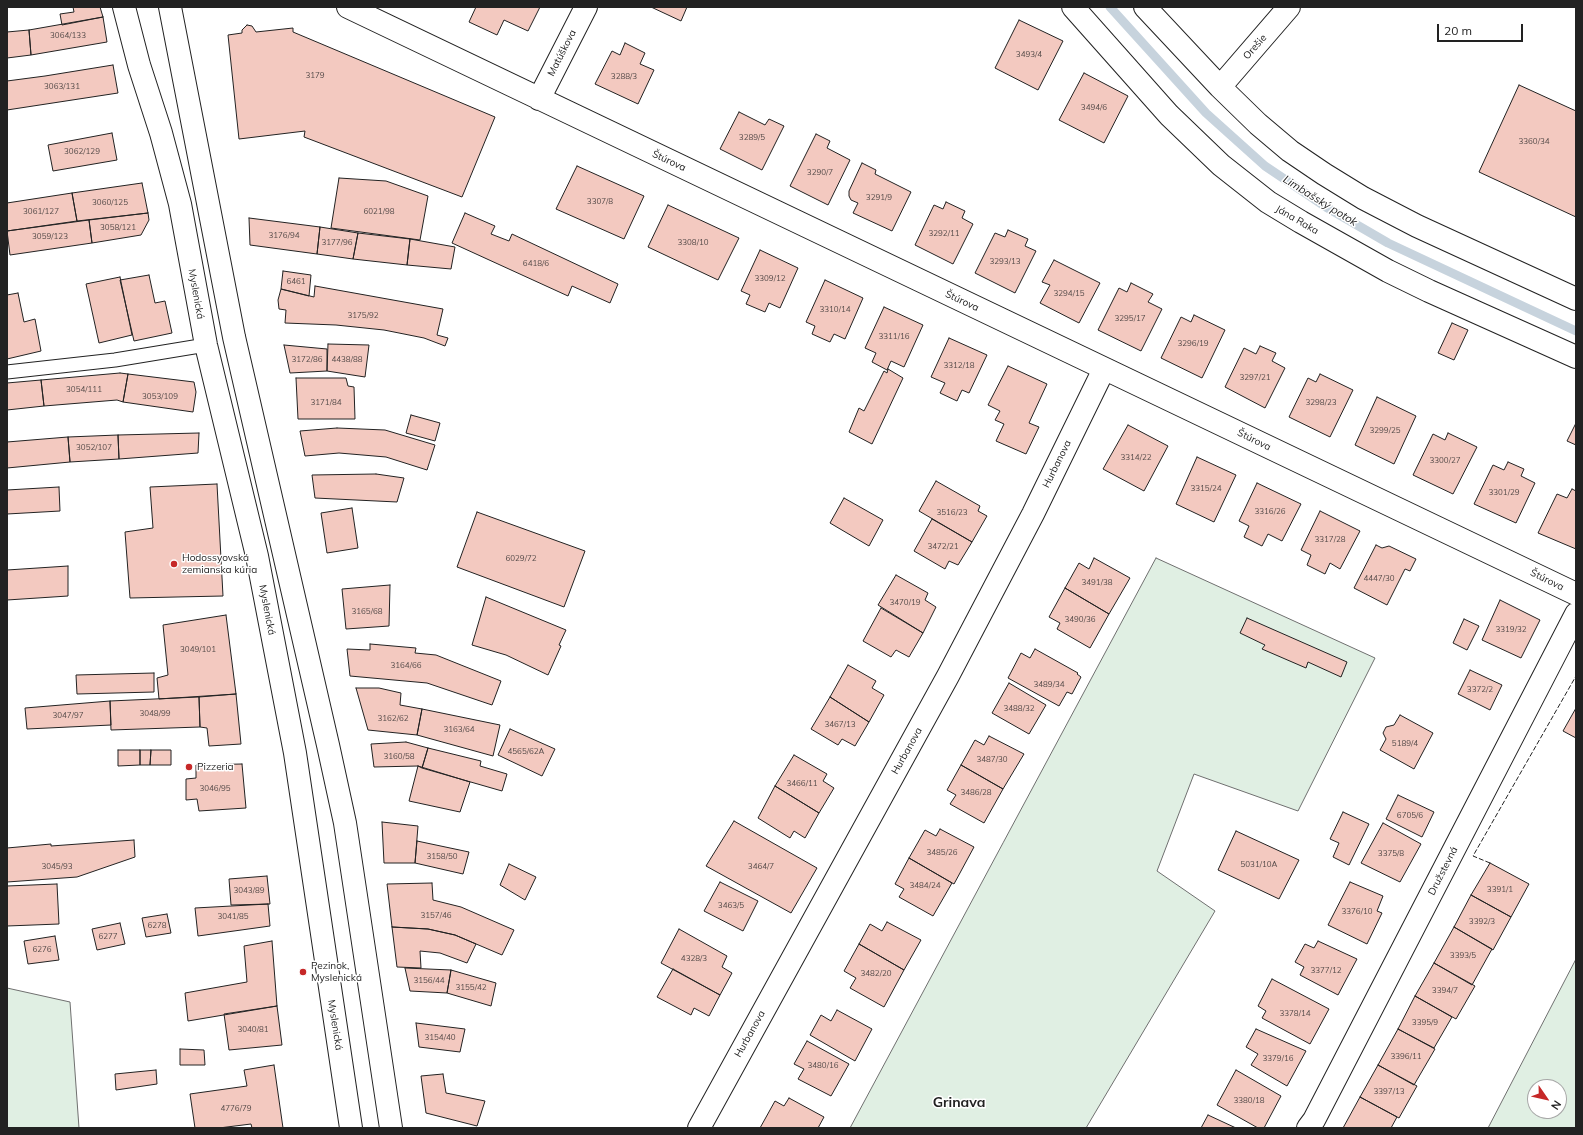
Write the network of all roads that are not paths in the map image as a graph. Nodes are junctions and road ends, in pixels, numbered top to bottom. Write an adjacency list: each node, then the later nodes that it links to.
1 (124, 7): 11 (street, Myslenická)
2 (170, 7): 18 (street)
3 (348, 7): 9 (street, Štúrova)
4 (586, 7): 9 (street, Matúškova)
5 (1073, 7): 12 (street, Jána Raka)
6 (1145, 7): 8 (street)
7 (1289, 7): 8 (street, Orešie)
8 (1220, 87): 10 (street)
9 (539, 99): 13 (street, Štúrova)
10 (1576, 299)
11 (206, 345): 14 (lane); 17 (street, Myslenická)
12 (1576, 357)
13 (1104, 368): 15 (street, Štúrova); 19 (street, Hurbanova)
14 (7, 372)
15 (1576, 594)
16 (1576, 614): 20 (street, Družstevná)
17 (351, 1128)
18 (391, 1128)
19 (698, 1128)
20 (1308, 1128)

